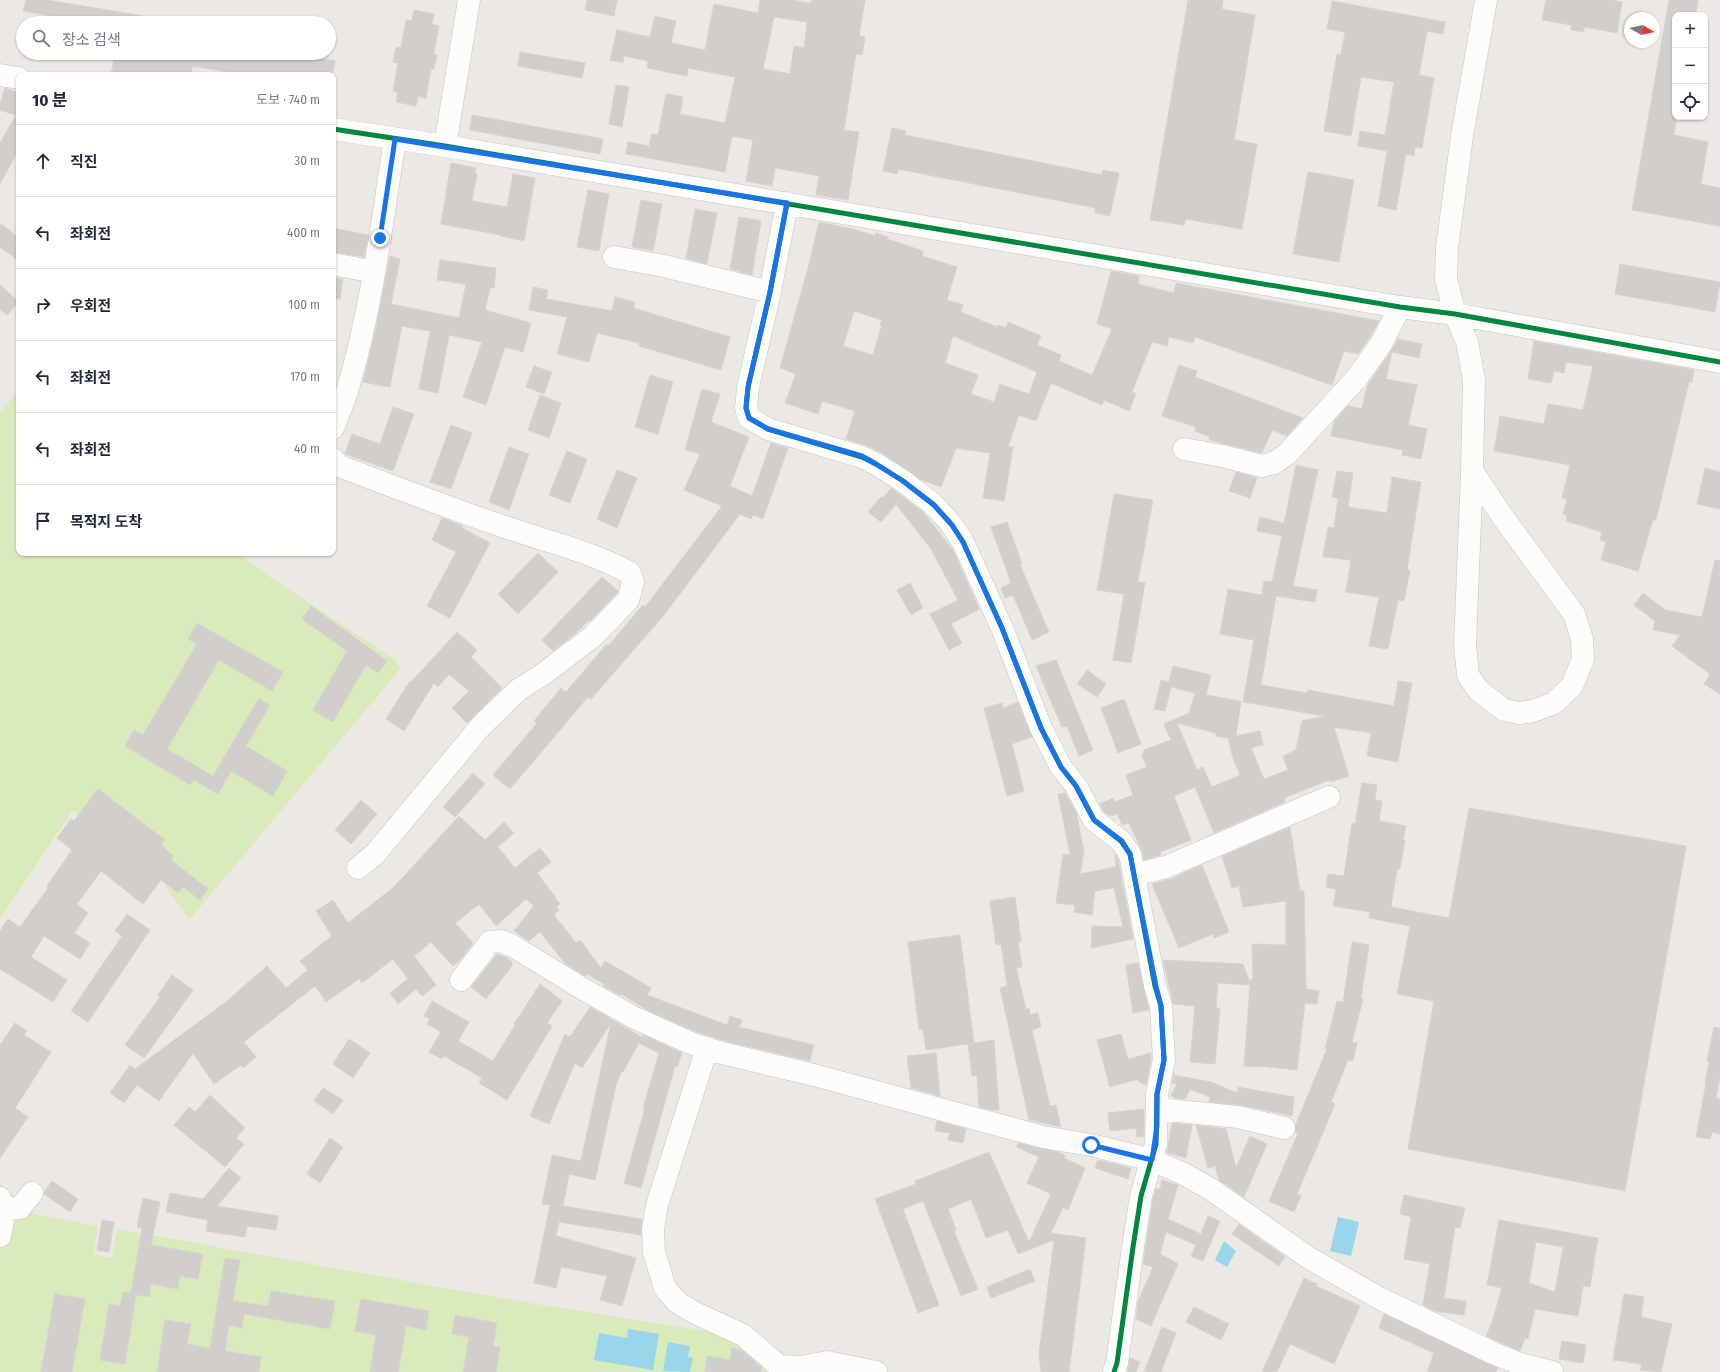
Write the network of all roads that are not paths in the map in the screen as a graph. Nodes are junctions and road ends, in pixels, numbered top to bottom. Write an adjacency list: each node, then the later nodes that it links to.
1 (470, 0): 7 (street)
2 (1486, 0): 14 (street)
3 (0, 75): 4 (street)
4 (16, 78)
5 (336, 129): 6 (street)
6 (395, 139): 7 (street); 11 (street)
7 (444, 146): 8 (street)
8 (787, 203): 12 (street); 13 (street)
9 (614, 257): 12 (street)
10 (336, 265): 11 (street)
11 (374, 272): 16 (street)
12 (770, 292): 22 (street)
13 (1400, 307): 14 (street); 17 (street)
14 (1455, 314): 15 (street); 19 (street)
15 (1720, 362)
16 (336, 420)
17 (1184, 450)
18 (336, 462): 21 (street)
19 (1472, 471): 19 (street)
20 (1328, 797): 22 (street)
21 (358, 868)
22 (1135, 875): 25 (street)
23 (461, 980): 24 (street)
24 (707, 1048): 27 (street); 31 (street)
25 (1157, 1109): 26 (street); 27 (street)
26 (1284, 1128)
27 (1152, 1160): 32 (street); 33 (street)
28 (32, 1193): 29 (street)
29 (3, 1204): 30 (street)
30 (0, 1236)
31 (876, 1372)
32 (1114, 1372)
33 (1552, 1372)

